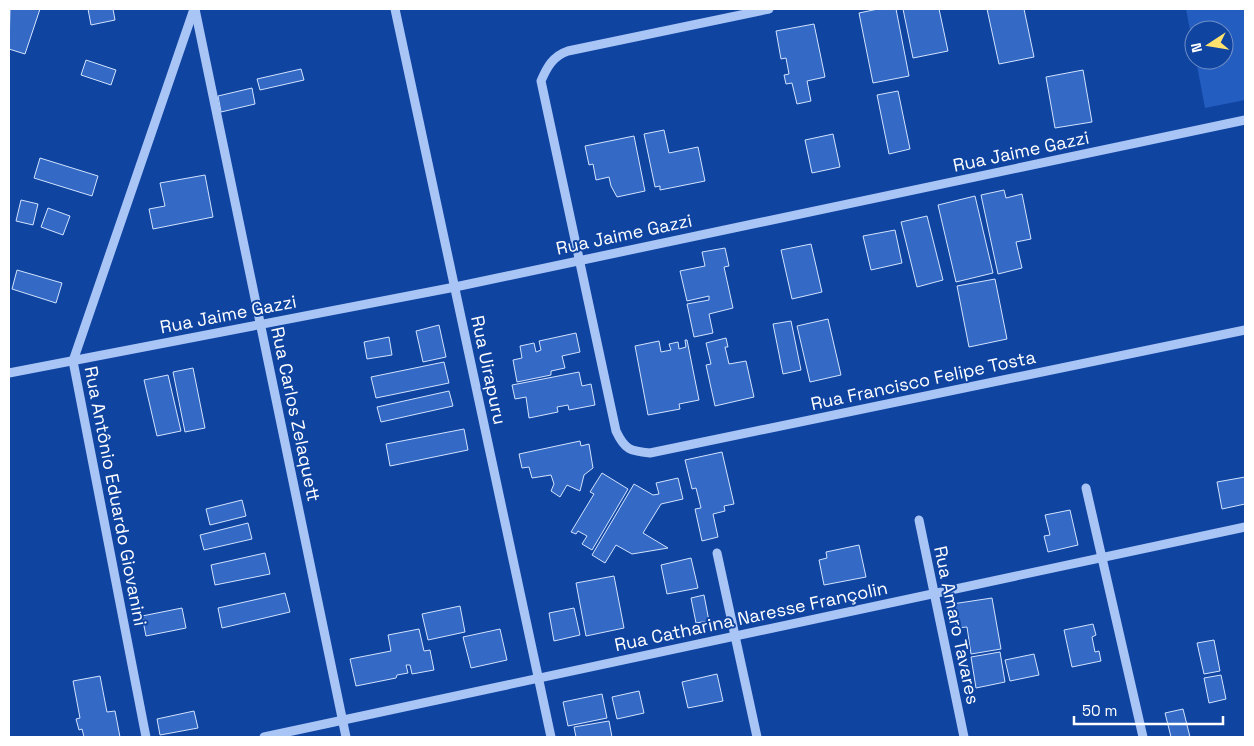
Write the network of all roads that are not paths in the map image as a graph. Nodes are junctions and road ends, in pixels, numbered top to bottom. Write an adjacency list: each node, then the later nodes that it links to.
1 (195, 9): 7 (street, Rua Carlos Zelaquett); 9 (street, Rua Antônio Eduardo Giovanini)
2 (395, 9): 6 (street, Rua Uirapuru)
3 (770, 9): 5 (street)
4 (1245, 120): 5 (street, Rua Jaime Gazzi)
5 (579, 260): 6 (street, Rua Jaime Gazzi); 8 (street, Rua Francisco Felipe Tosta)
6 (455, 286): 7 (street, Rua Jaime Gazzi); 18 (street, Rua Uirapuru)
7 (261, 324): 9 (street, Rua Jaime Gazzi); 19 (street, Rua Carlos Zelaquett)
8 (1245, 330)
9 (73, 361): 10 (street, Rua Jaime Gazzi); 20 (street, Rua Antônio Eduardo Giovanini)
10 (9, 373)
11 (1086, 488): 15 (street)
12 (919, 520): 16 (street, Rua Amaro Tavares)
13 (1245, 527): 15 (street, Rua Catharina Naresse Françolin)
14 (717, 554): 17 (street)
15 (1103, 558): 16 (street, Rua Catharina Naresse Françolin); 26 (street)
16 (935, 594): 17 (street, Rua Catharina Naresse Françolin); 25 (street, Rua Amaro Tavares)
17 (735, 637): 18 (street, Rua Catharina Naresse Françolin); 24 (street)
18 (539, 679): 19 (street, Rua Catharina Naresse Françolin); 23 (street, Rua Uirapuru)
19 (343, 721): 21 (street, Rua Catharina Naresse Françolin); 22 (street, Rua Carlos Zelaquett)
20 (146, 737)
21 (264, 737)
22 (346, 737)
23 (551, 737)
24 (757, 737)
25 (964, 737)
26 (1143, 737)

